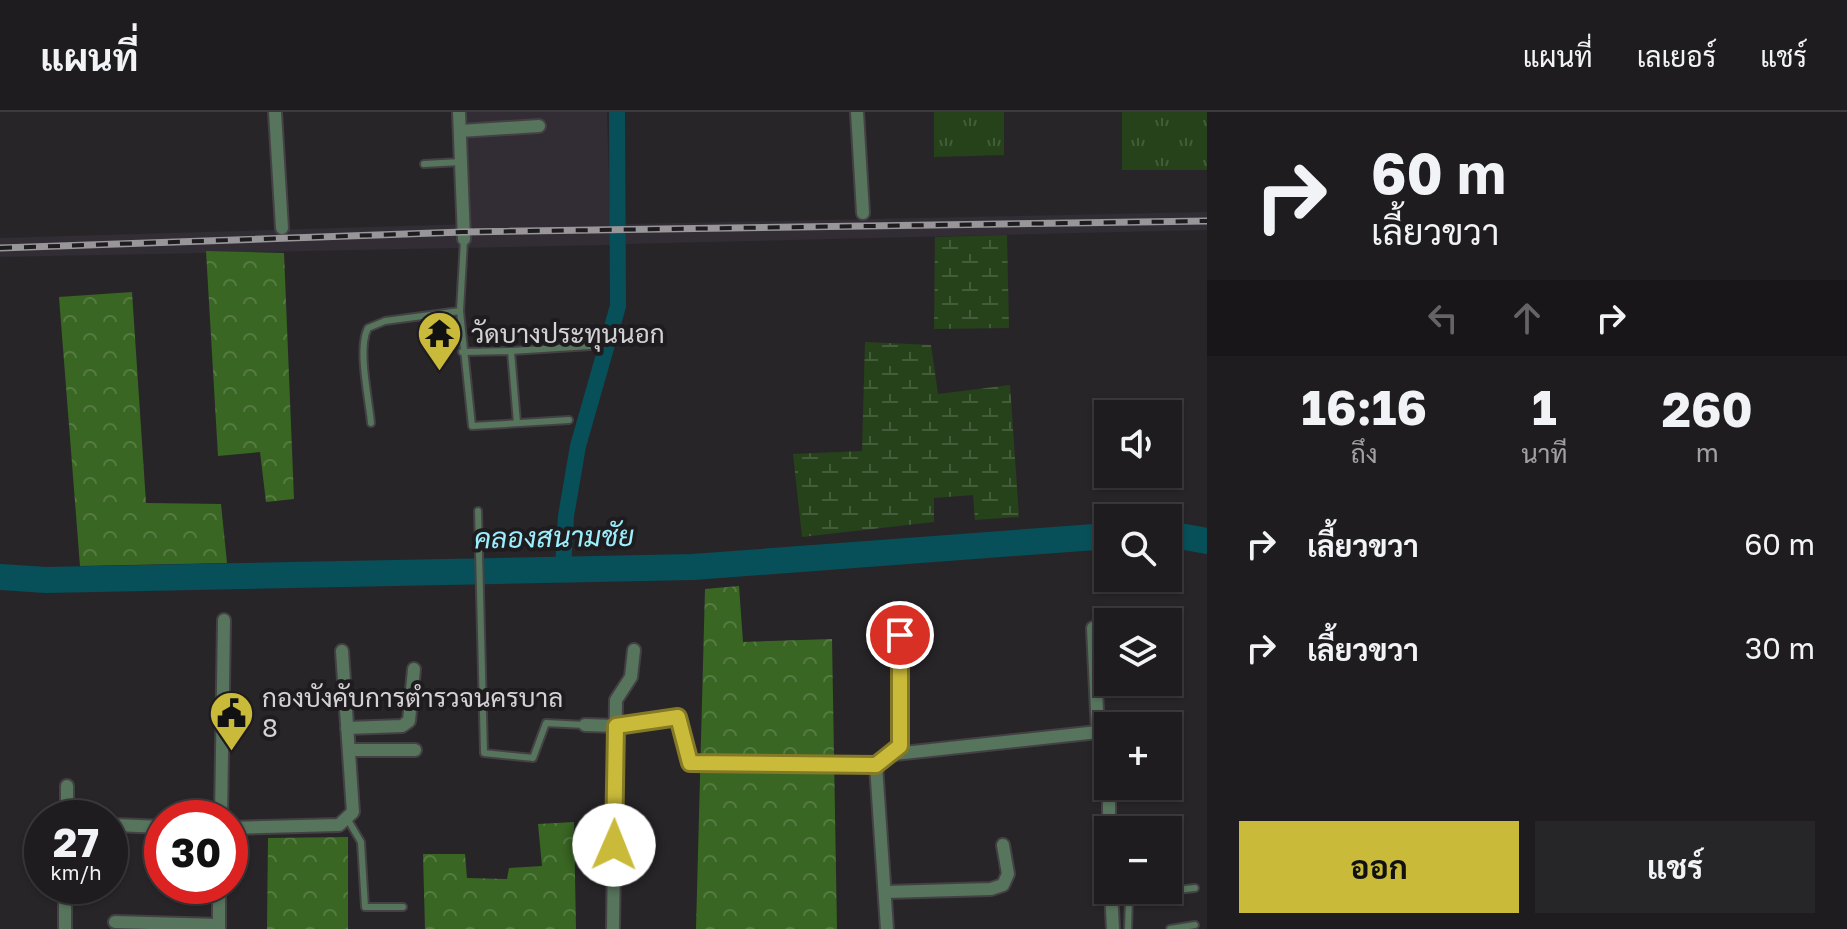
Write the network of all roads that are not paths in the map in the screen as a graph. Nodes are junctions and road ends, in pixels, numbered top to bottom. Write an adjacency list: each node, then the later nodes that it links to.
1 (275, 112): 9 (street)
2 (459, 112): 5 (street)
3 (857, 112): 8 (street)
4 (539, 126): 5 (street)
5 (460, 131): 6 (street)
6 (462, 162): 7 (lane); 10 (street)
7 (424, 164)
8 (863, 213)
9 (282, 228)
10 (464, 239): 11 (lane)
11 (460, 311): 14 (lane); 16 (lane)
12 (590, 346): 13 (lane)
13 (511, 351): 14 (lane); 17 (lane)
14 (462, 352): 17 (lane)
15 (569, 420): 17 (lane)
16 (371, 423)
17 (517, 423)
18 (478, 511): 26 (lane)
19 (224, 620): 37 (street)
20 (1093, 628): 25 (street)
21 (900, 635): 32 (street)
22 (634, 650): 27 (street)
23 (342, 651): 28 (street)
24 (414, 669): 28 (street)
25 (1097, 712)
26 (585, 725): 27 (street)
27 (616, 726): 33 (lane); 51 (street)
28 (347, 728): 30 (street)
29 (1094, 732): 32 (street)
30 (349, 750): 31 (street); 38 (street)
31 (415, 750)
32 (894, 754): 34 (street)
33 (825, 765): 34 (street)
34 (876, 765): 42 (street)
35 (67, 786): 36 (street)
36 (67, 800)
37 (221, 800)
38 (348, 820): 39 (street); 46 (lane)
39 (248, 828)
40 (1003, 845): 42 (street)
41 (1195, 888): 54 (lane)
42 (886, 892): 52 (street)
43 (65, 904): 50 (street)
44 (219, 904): 49 (street)
45 (1112, 904): 53 (street)
46 (403, 907)
47 (115, 922): 49 (street)
48 (1195, 925): 55 (lane)
49 (219, 927)
50 (65, 929)
51 (613, 929)
52 (887, 929)
53 (1113, 929)
54 (1128, 929)
55 (1170, 929)

